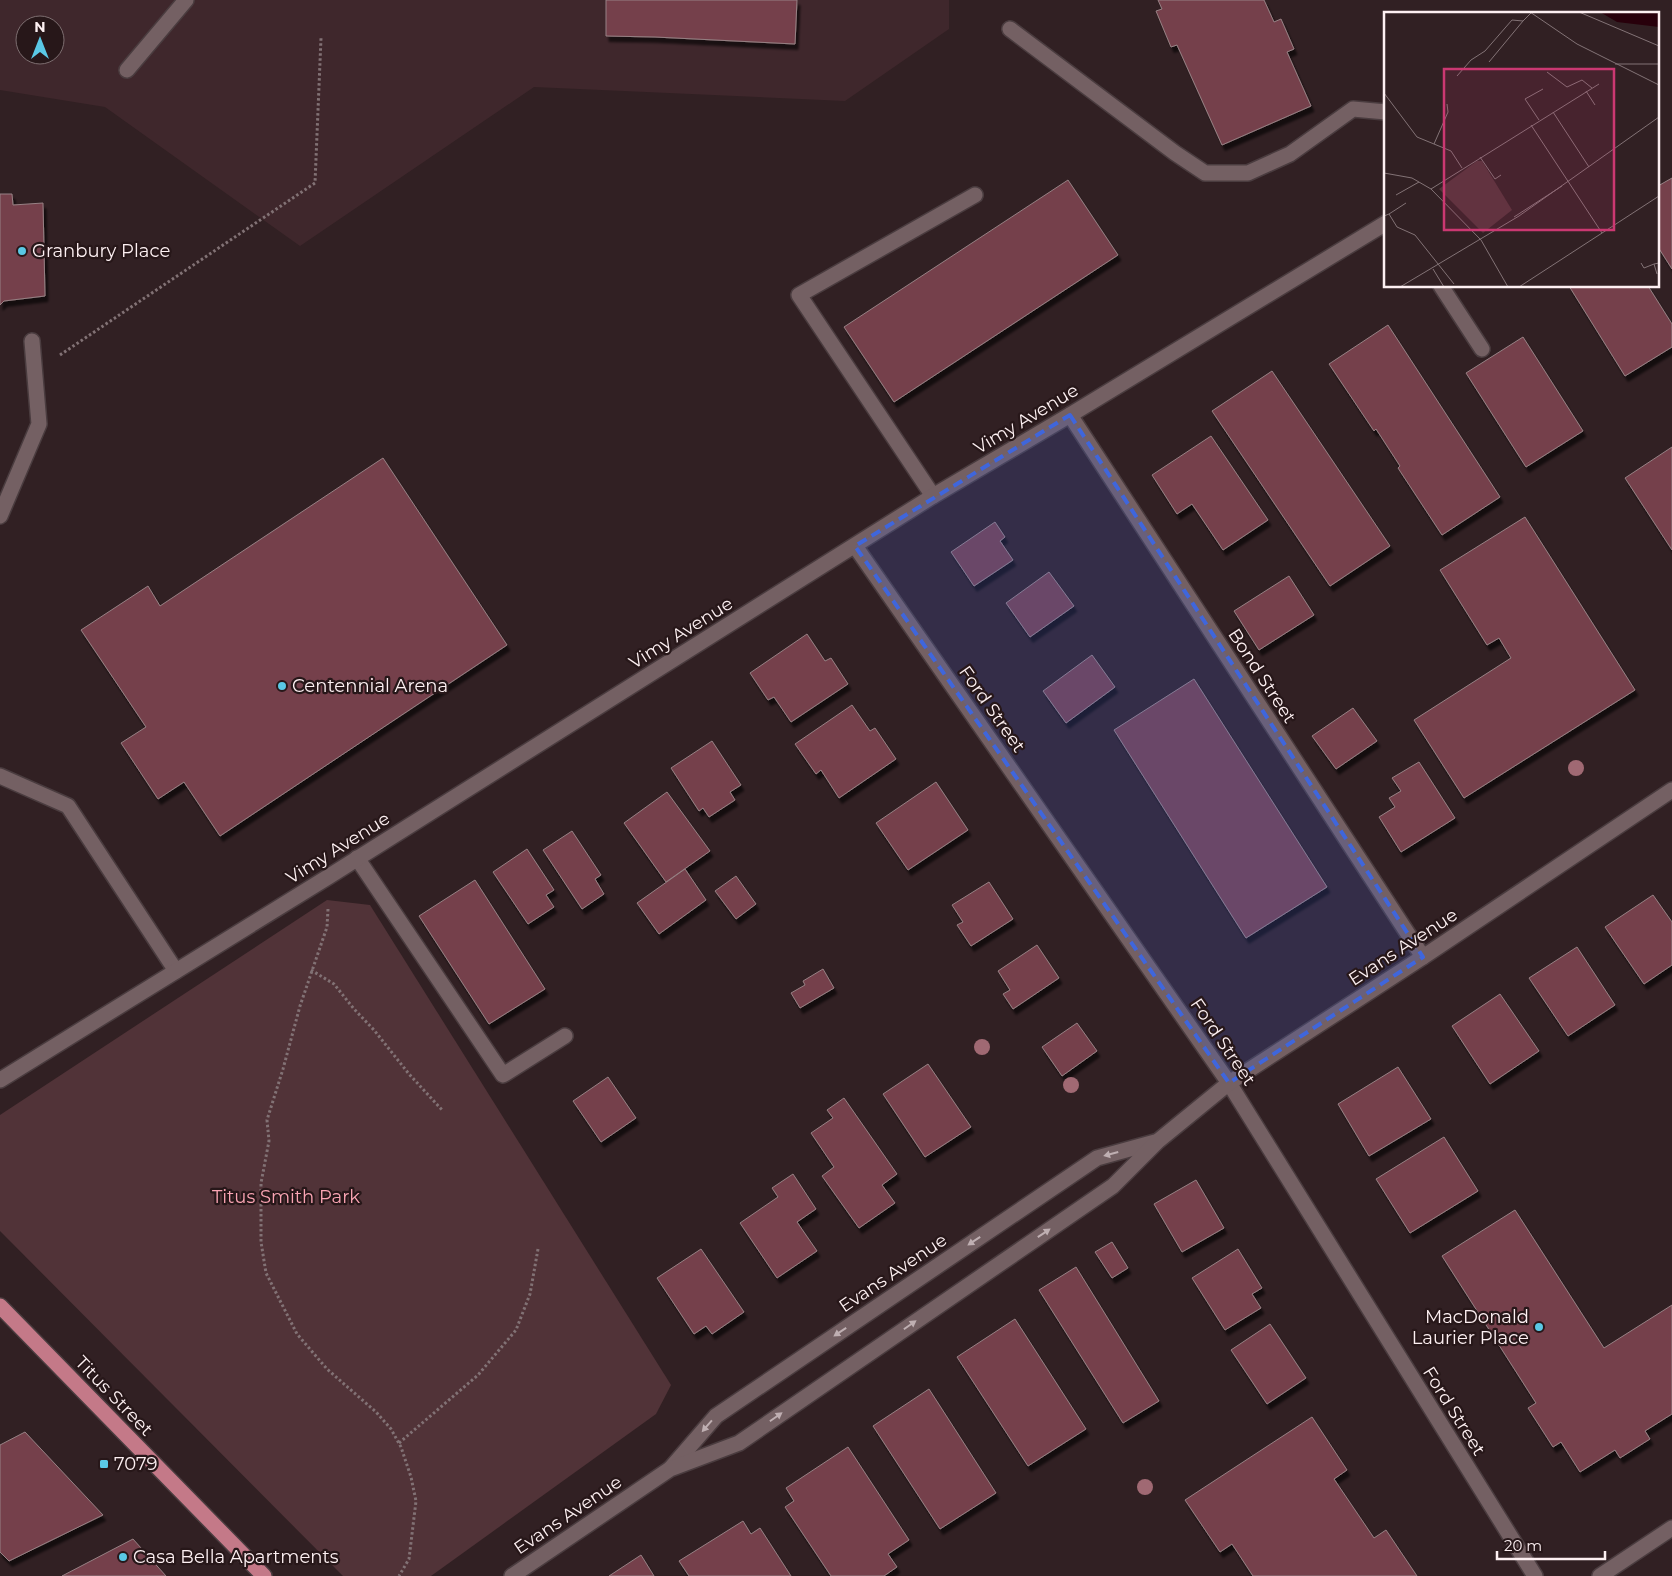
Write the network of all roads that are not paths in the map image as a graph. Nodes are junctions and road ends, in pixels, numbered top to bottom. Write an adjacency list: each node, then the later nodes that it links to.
1 (186, 0): 3 (street)
2 (1010, 30): 4 (street)
3 (127, 70)
4 (1384, 112)
5 (975, 195): 11 (street)
6 (1384, 224): 10 (street, Vimy Avenue)
7 (1442, 288): 9 (street)
8 (32, 341): 12 (street)
9 (1482, 349)
10 (1070, 415): 11 (street, Vimy Avenue); 17 (street, Bond Street)
11 (932, 496): 13 (street, Vimy Avenue)
12 (0, 516)
13 (855, 546): 16 (street, Vimy Avenue); 21 (street, Ford Street)
14 (0, 776): 18 (street)
15 (1672, 790): 17 (street, Evans Avenue)
16 (357, 858): 18 (street, Vimy Avenue); 19 (street)
17 (1423, 957): 21 (street, Evans Avenue)
18 (176, 971): 20 (street, Vimy Avenue)
19 (565, 1036)
20 (0, 1080)
21 (1229, 1082): 22 (street, Evans Avenue); 28 (street, Ford Street)
22 (1158, 1141): 24 (street, Evans Avenue, one-way to 22); 24 (street, Evans Avenue, one-way to 24)
23 (0, 1306): 26 (main road, Titus Street)
24 (670, 1469): 27 (street, Evans Avenue)
25 (1672, 1528): 29 (street)
26 (264, 1576)
27 (512, 1576)
28 (1535, 1576)
29 (1600, 1576)

